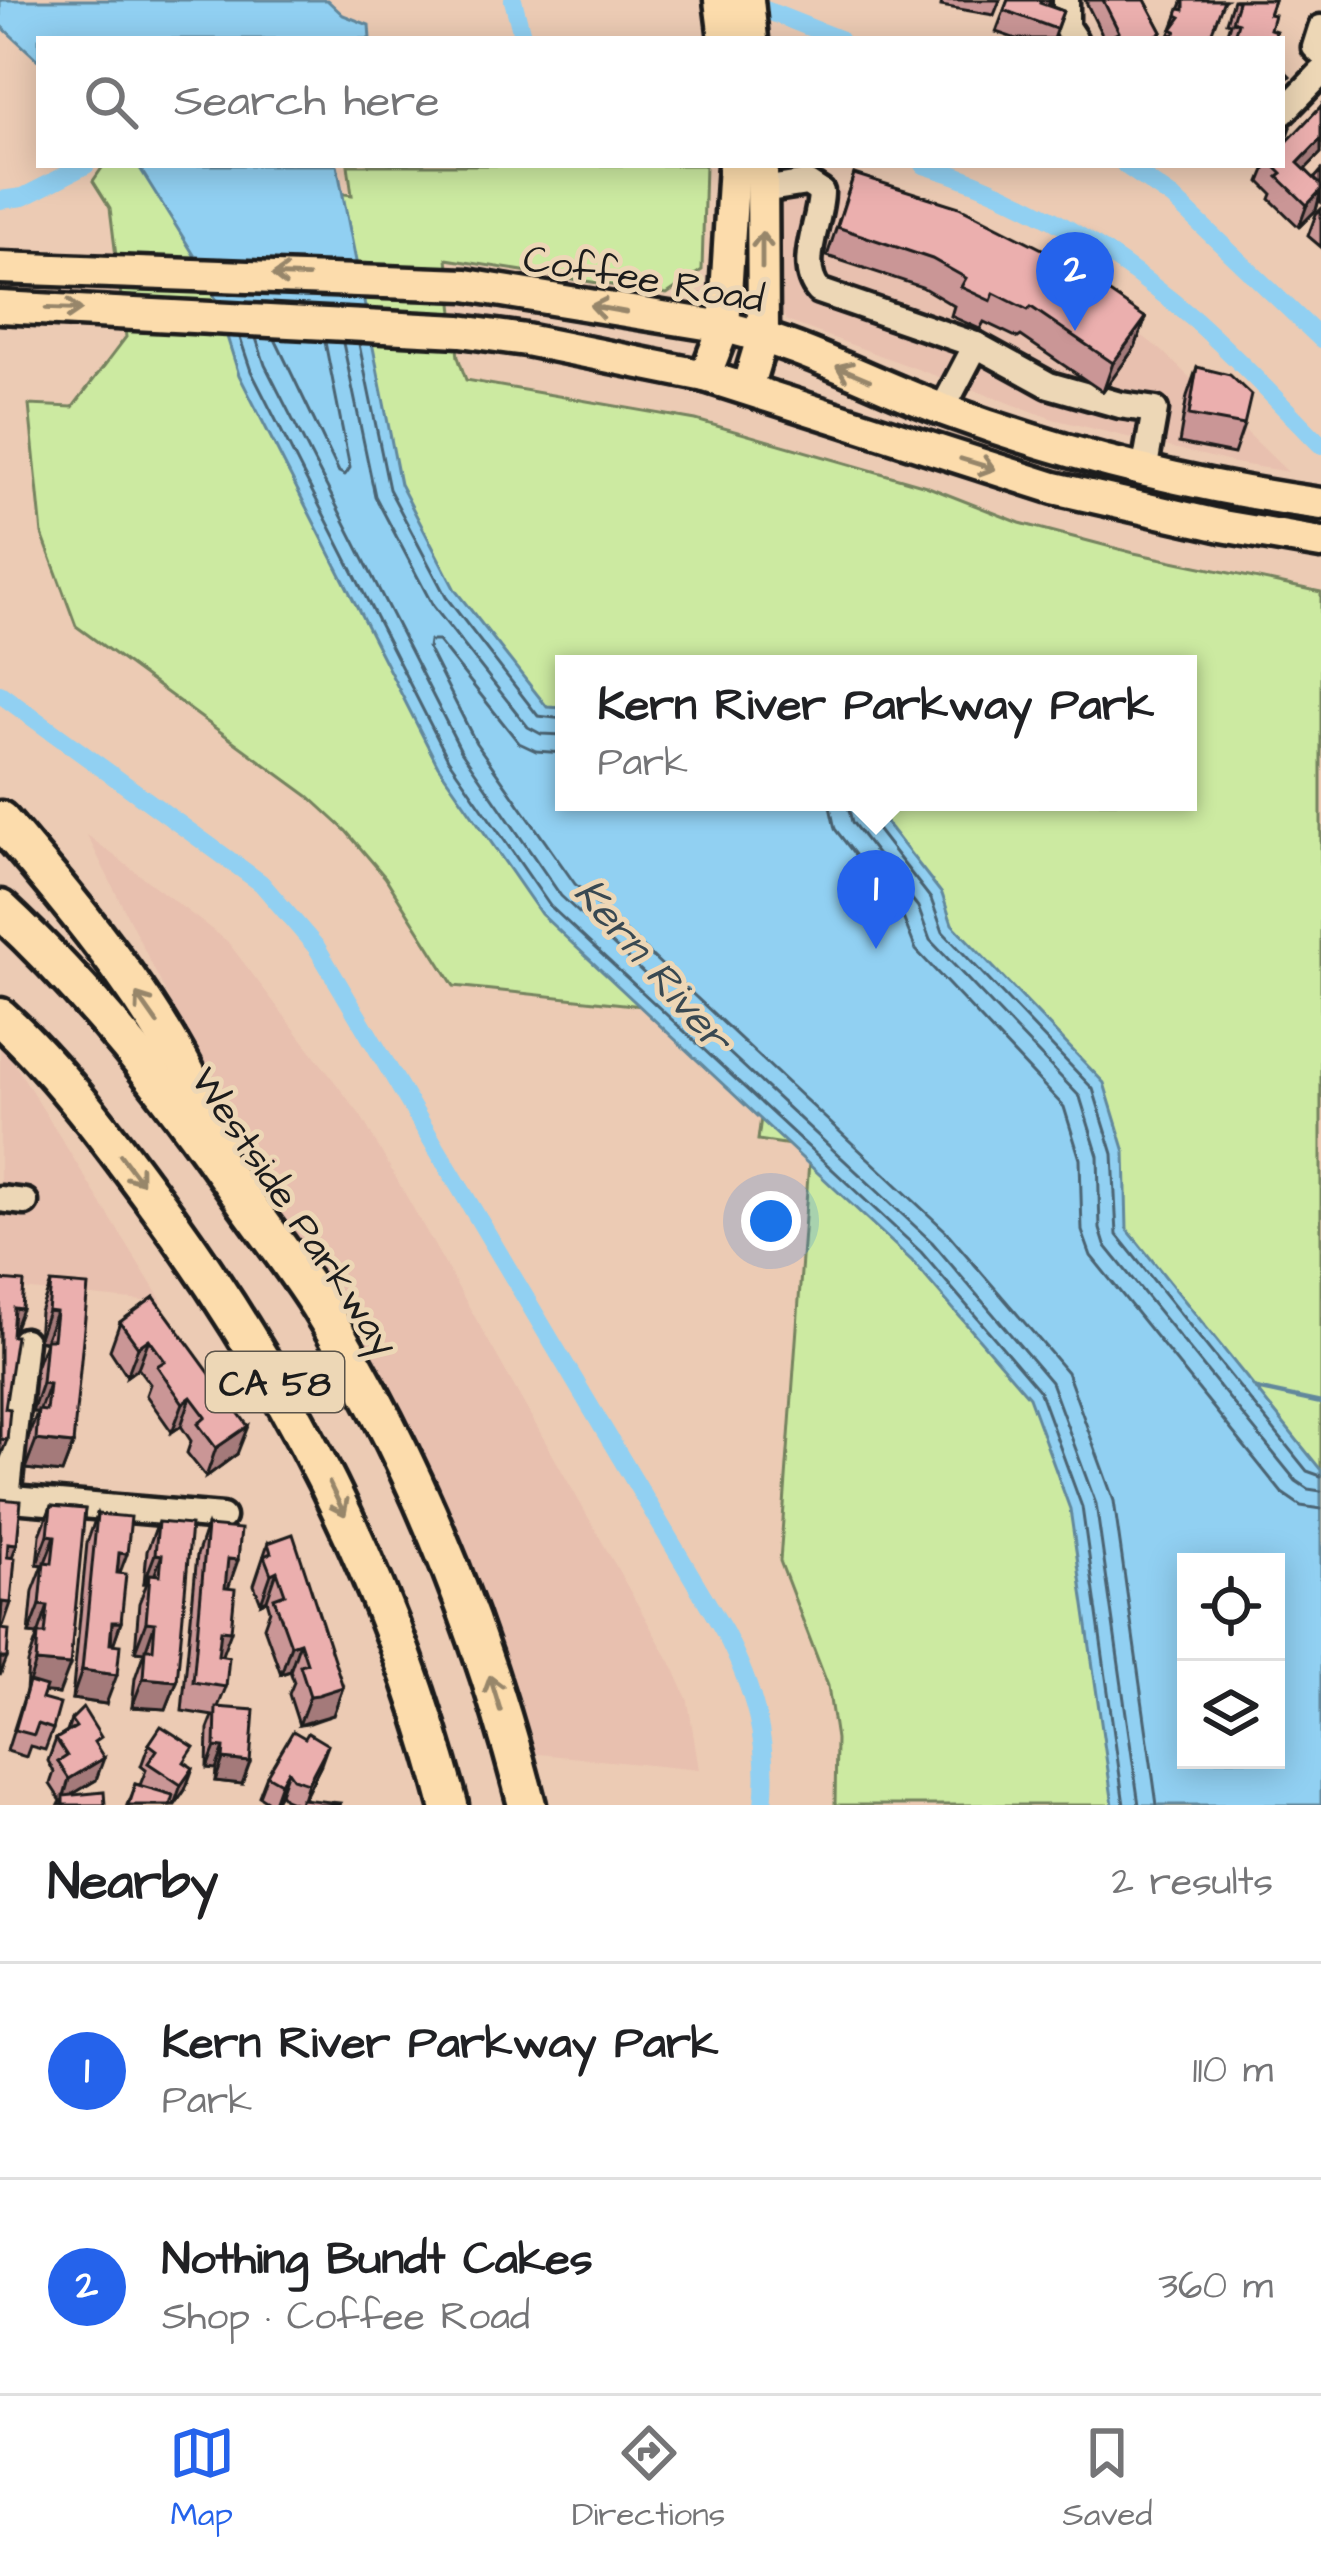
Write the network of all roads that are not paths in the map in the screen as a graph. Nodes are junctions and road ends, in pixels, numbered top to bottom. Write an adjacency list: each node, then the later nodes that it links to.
1 (720, 0): 5 (main road)
2 (748, 0): 6 (main road)
3 (1066, 0): 7 (street)
4 (1321, 28): 8 (street)
5 (725, 36)
6 (752, 36)
7 (1072, 36)
8 (1321, 53)
9 (1321, 73): 10 (street)
10 (1285, 109)
11 (734, 168): 15 (main road)
12 (762, 177): 16 (main road, one-way to 12); 17 (street)
13 (0, 268): 15 (main road, Coffee Road, one-way to 13)
14 (0, 307): 18 (main road, one-way to 18)
15 (724, 327): 16 (main road, Coffee Road); 18 (main road)
16 (763, 335): 19 (main road); 20 (main road, Coffee Road, one-way to 16)
17 (976, 345): 20 (street); 22 (street)
18 (705, 376): 19 (main road)
19 (747, 388): 21 (main road)
20 (942, 410): 21 (main road); 22 (main road, Coffee Road)
21 (832, 417): 24 (main road, one-way to 24)
22 (1144, 472): 23 (main road, Coffee Road); 24 (main road)
23 (1321, 504)
24 (1319, 542)
25 (0, 820): 30 (highway, one-way to 25)
26 (0, 909): 30 (highway, Westside Parkway / CA 58)
27 (0, 1017): 29 (highway, CA 58)
28 (0, 1043): 29 (highway)
29 (92, 1116): 34 (highway, CA 58, one-way to 34)
30 (236, 1188): 35 (highway, Westside Parkway / CA 58, one-way to 30)
31 (23, 1341): 32 (street)
32 (4, 1498): 33 (street)
33 (222, 1517)
34 (449, 1805)
35 (527, 1805)

